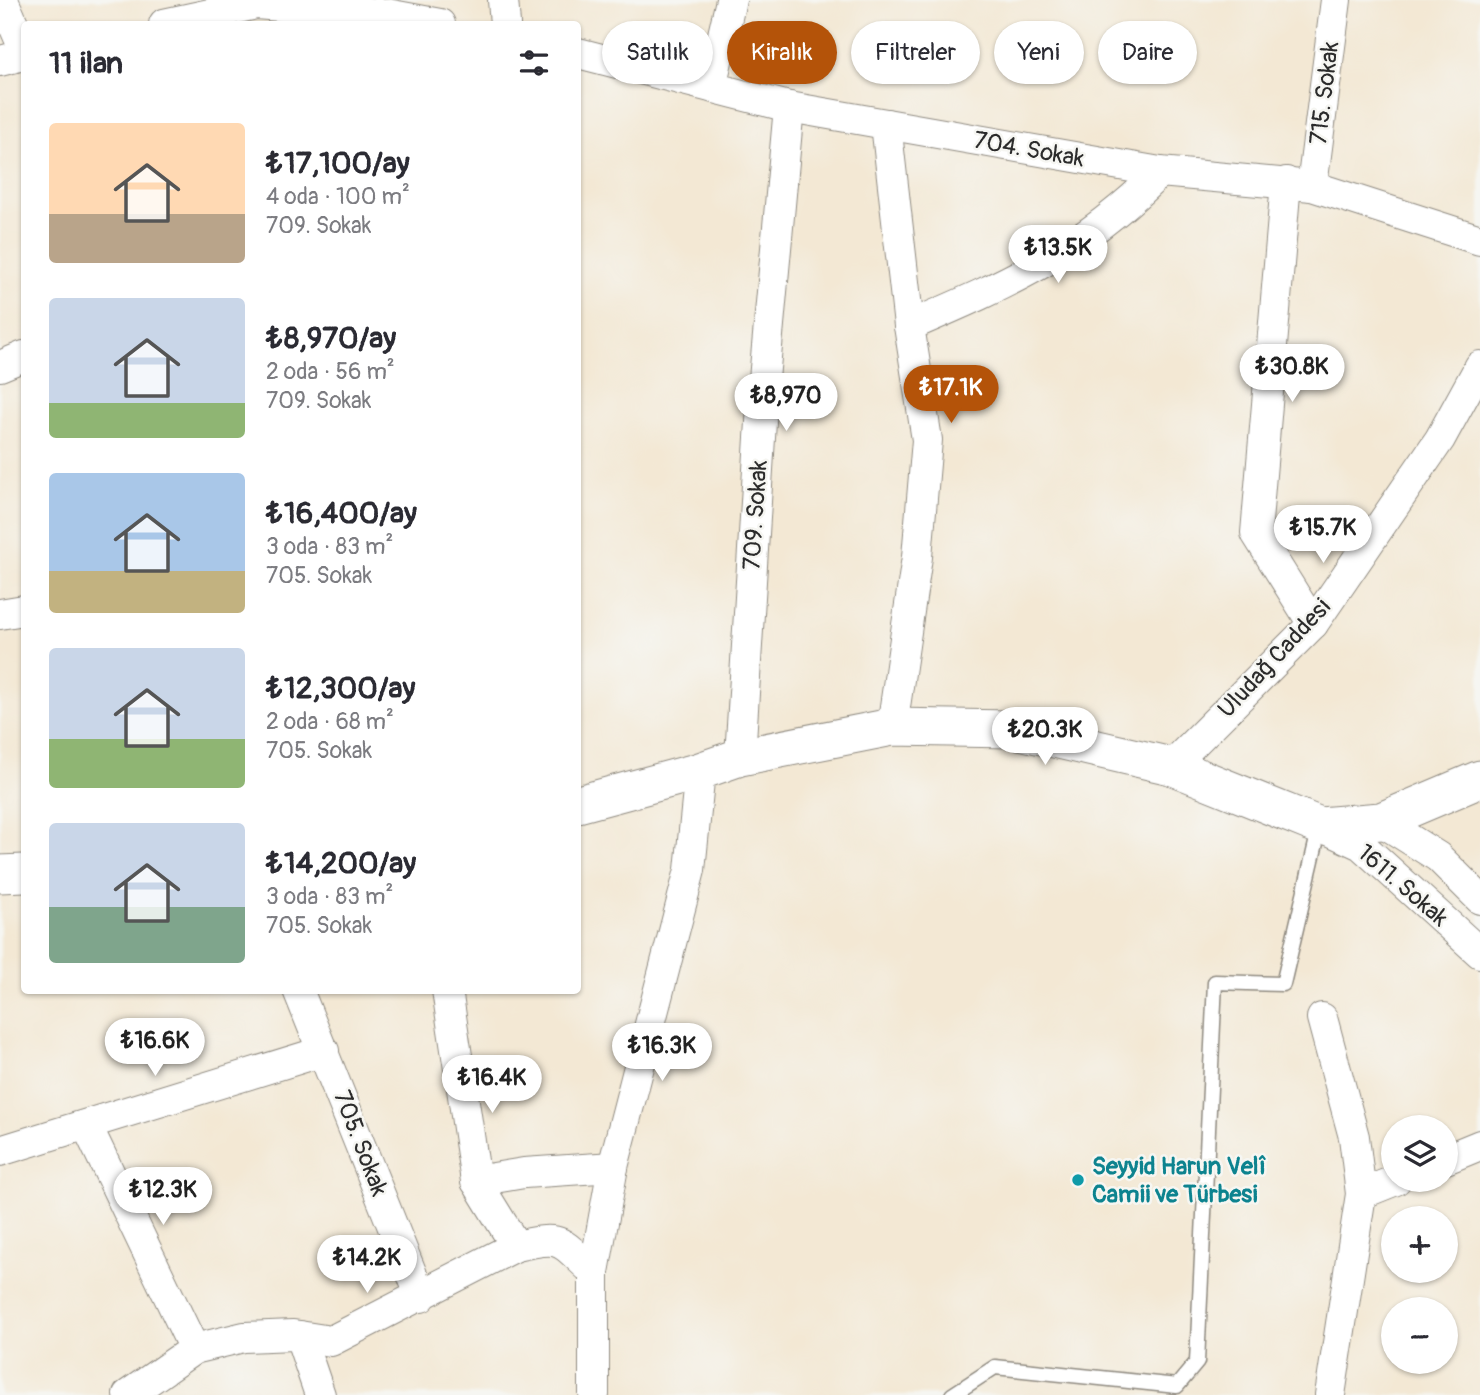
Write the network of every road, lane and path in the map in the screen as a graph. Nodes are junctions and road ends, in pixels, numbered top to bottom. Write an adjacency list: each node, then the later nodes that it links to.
1 (3, 0): 9 (street)
2 (503, 0): 8 (street)
3 (731, 0): 13 (street)
4 (1336, 0): 17 (street, 715. Sokak)
5 (323, 17): 6 (street); 7 (street)
6 (178, 21)
7 (424, 21)
8 (505, 21)
9 (21, 42)
10 (581, 54): 13 (street, 704. Sokak)
11 (21, 56): 12 (street)
12 (0, 61)
13 (711, 87): 14 (street, 704. Sokak)
14 (789, 107): 15 (street, 704. Sokak); 27 (street, 709. Sokak)
15 (886, 124): 16 (street, 704. Sokak); 19 (street)
16 (1160, 172): 17 (street, 704. Sokak); 19 (street)
17 (1299, 184): 18 (street, 704. Sokak); 25 (street, 715. Sokak)
18 (1480, 240)
19 (909, 326): 26 (street)
20 (21, 357): 21 (street)
21 (0, 366)
22 (1480, 366): 25 (street, Uludağ Caddesi)
23 (21, 610): 24 (street)
24 (0, 614)
25 (1313, 624): 28 (street, Uludağ Caddesi)
26 (892, 727): 27 (street); 28 (street)
27 (740, 757): 29 (street)
28 (1171, 766): 33 (street)
29 (700, 771): 31 (street); 46 (street)
30 (1480, 779): 32 (street)
31 (581, 803)
32 (1381, 821): 33 (street); 36 (street, 1611. Sokak)
33 (1321, 827): 37 (street, 1611. Sokak); 58 (lane)
34 (21, 873): 35 (street)
35 (0, 874)
36 (1480, 899)
37 (1480, 953)
38 (300, 994): 41 (street, 705. Sokak)
39 (448, 994): 47 (street)
40 (1322, 1018): 49 (street)
41 (324, 1051): 42 (street); 52 (street, 705. Sokak)
42 (87, 1126): 44 (street); 54 (street)
43 (1480, 1145): 45 (street)
44 (0, 1151)
45 (1458, 1154)
46 (613, 1167): 47 (street); 51 (street)
47 (476, 1181): 50 (street)
48 (1381, 1186): 49 (street)
49 (1362, 1194): 59 (street)
50 (516, 1246): 51 (street); 52 (street)
51 (594, 1272): 57 (street)
52 (421, 1297): 53 (street)
53 (300, 1336): 54 (street); 56 (street)
54 (194, 1349): 55 (street)
55 (128, 1395)
56 (320, 1395)
57 (594, 1395)
58 (952, 1395)
59 (1330, 1395)

